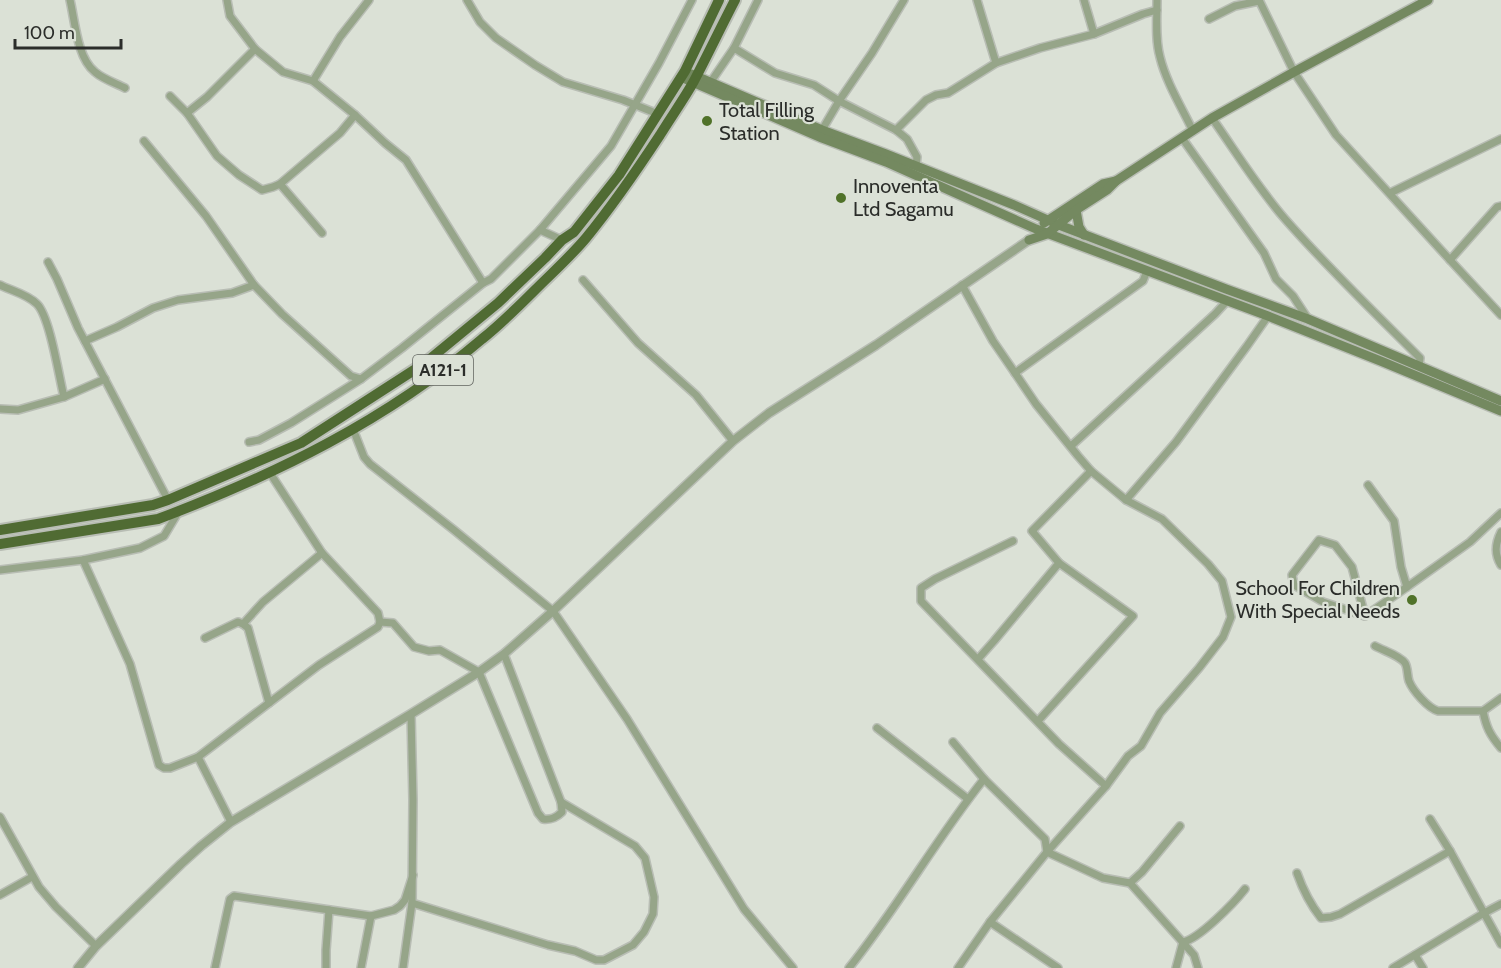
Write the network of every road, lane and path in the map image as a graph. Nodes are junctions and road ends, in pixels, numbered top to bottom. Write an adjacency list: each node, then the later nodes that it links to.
1 (70, 0): 26 (street)
2 (227, 0): 19 (street)
3 (369, 0): 24 (street)
4 (467, 0): 29 (street)
5 (692, 0): 29 (street)
6 (719, 0): 22 (highway, A121-1)
7 (735, 0): 23 (highway, A121-1)
8 (758, 0): 18 (street)
9 (904, 0): 28 (street)
10 (978, 0): 20 (street)
11 (1084, 0): 17 (street)
12 (1157, 0): 15 (street)
13 (1259, 0): 16 (street); 21 (street)
14 (1428, 0): 21 (main road)
15 (1157, 10): 17 (street); 36 (street)
16 (1209, 19)
17 (1094, 34): 20 (street)
18 (734, 48): 25 (street); 28 (street)
19 (255, 50): 24 (street); 30 (street)
20 (996, 63): 35 (street)
21 (1294, 72): 33 (main road); 42 (street)
22 (683, 74): 23 (main road); 31 (highway, A121-1)
23 (695, 80): 25 (main road); 48 (main road); 76 (highway, A121-1)
24 (314, 81): 32 (street)
25 (710, 83): 34 (main road)
26 (125, 88)
27 (170, 96): 30 (street)
28 (839, 101): 34 (street); 35 (street)
29 (634, 104): 31 (street); 49 (street)
30 (187, 113): 41 (street)
31 (658, 114): 53 (highway, A121-1)
32 (355, 115): 41 (street); 59 (street)
33 (1212, 118): 36 (main road); 68 (street)
34 (822, 130): 40 (main road)
35 (896, 130): 40 (street)
36 (1193, 131): 37 (main road)
37 (1182, 138): 44 (main road); 66 (street)
38 (1501, 139): 42 (street)
39 (144, 141): 61 (street)
40 (916, 166): 45 (main road)
41 (280, 184): 50 (street)
42 (1390, 193): 55 (street)
43 (1501, 206): 55 (street)
44 (1072, 209): 45 (main road); 46 (main road); 47 (main road); 52 (main road)
45 (1032, 214): 46 (main road)
46 (1047, 220): 47 (main road); 48 (main road)
47 (1059, 225): 51 (main road); 52 (main road)
48 (1035, 229): 51 (main road); 54 (main road)
49 (540, 230): 53 (street); 59 (street)
50 (322, 233)
51 (1047, 234): 54 (main road); 57 (main road)
52 (1084, 234): 66 (main road)
53 (562, 240): 83 (highway, A121-1)
54 (1029, 240): 62 (street)
55 (1450, 260): 64 (street)
56 (48, 262): 67 (street)
57 (1147, 271): 63 (main road); 69 (street)
58 (583, 280): 77 (street)
59 (483, 283): 71 (street)
60 (0, 285): 72 (street)
61 (254, 285): 67 (street); 71 (street)
62 (962, 285): 69 (street); 77 (street)
63 (1227, 301): 65 (main road); 79 (street)
64 (1501, 315)
65 (1268, 316): 75 (main road); 84 (street)
66 (1308, 319): 68 (main road)
67 (85, 341): 70 (street)
68 (1419, 366): 73 (main road)
69 (1015, 373): 79 (street)
70 (105, 379): 72 (street); 83 (street)
71 (361, 379): 78 (street)
72 (64, 397): 74 (street)
73 (1501, 401)
74 (0, 409)
75 (1501, 411)
76 (353, 429): 81 (highway, A121-1); 97 (street)
77 (733, 441): 97 (street)
78 (249, 442)
79 (1071, 446): 80 (street)
80 (1091, 471): 84 (street); 93 (street)
81 (270, 473): 85 (highway, A121-1); 91 (street)
82 (1368, 485): 96 (street)
83 (168, 500): 87 (highway, A121-1)
84 (1126, 500): 116 (street)
85 (179, 511): 90 (highway, A121-1); 92 (street)
86 (1501, 513): 96 (street)
87 (1, 530)
88 (1501, 532): 94 (street)
89 (1013, 541): 104 (street)
90 (2, 543)
91 (322, 553): 99 (street); 100 (street)
92 (83, 560): 95 (street); 114 (street)
93 (1059, 563): 104 (street); 110 (street)
94 (1501, 565)
95 (0, 570)
96 (1407, 587): 98 (street)
97 (553, 611): 103 (street); 147 (street)
98 (1365, 616): 98 (street)
99 (380, 622): 105 (street); 107 (street)
100 (243, 624): 101 (street); 107 (street)
101 (205, 638)
102 (1375, 646): 108 (street)
103 (504, 654): 105 (street); 118 (street)
104 (978, 659): 110 (street)
105 (478, 672): 109 (street); 118 (street)
106 (1501, 698): 108 (street)
107 (269, 703): 114 (street)
108 (1483, 711): 113 (street)
109 (411, 714): 121 (street); 126 (street)
110 (1038, 721): 116 (street)
111 (877, 728): 117 (street)
112 (953, 742): 115 (street)
113 (1501, 748)
114 (198, 757): 121 (street)
115 (984, 779): 117 (street); 124 (street)
116 (1106, 786): 124 (street)
117 (968, 799): 148 (street)
118 (561, 802): 131 (street)
119 (0, 817): 127 (street)
120 (1431, 819): 123 (street)
121 (231, 822): 139 (street)
122 (1180, 826): 128 (street)
123 (1450, 851): 125 (street); 134 (street)
124 (1047, 852): 128 (street); 136 (street)
125 (1297, 873)
126 (413, 874): 131 (street); 135 (street)
127 (32, 877): 130 (street); 139 (street)
128 (1130, 883): 137 (street)
129 (1245, 889): 137 (street)
130 (0, 895)
131 (412, 903): 146 (street)
132 (1501, 904): 134 (street)
133 (329, 910): 135 (street); 143 (street); 144 (street)
134 (1484, 913): 138 (street); 140 (street)
135 (371, 916): 145 (street)
136 (990, 922): 149 (street); 150 (street)
137 (1183, 942): 141 (street); 151 (street)
138 (1501, 944)
139 (96, 946): 142 (street)
140 (1415, 955): 152 (street); 153 (street)
141 (1197, 967)
142 (78, 968)
143 (215, 968)
144 (326, 968)
145 (361, 968)
146 (403, 968)
147 (793, 968)
148 (849, 968)
149 (958, 968)
150 (1058, 968)
151 (1176, 968)
152 (1393, 968)
153 (1423, 968)

